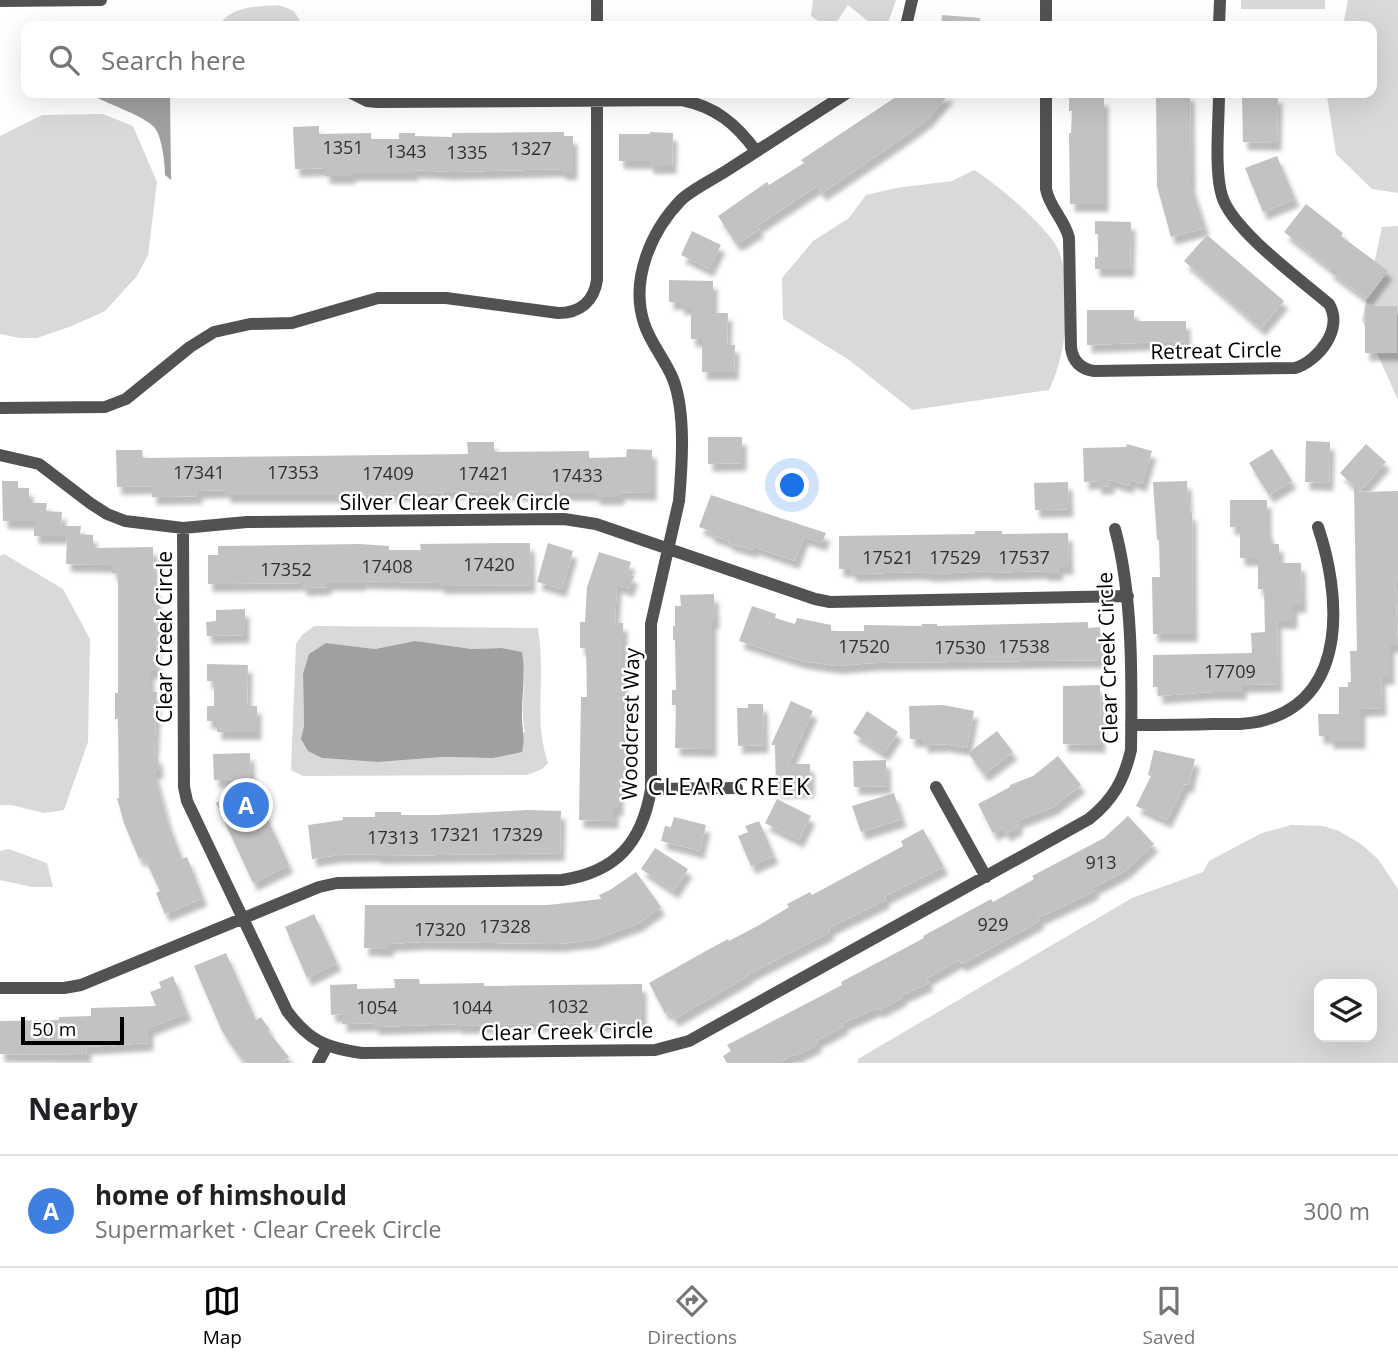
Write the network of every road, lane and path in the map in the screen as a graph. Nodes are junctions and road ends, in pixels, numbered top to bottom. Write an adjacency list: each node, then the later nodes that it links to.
1 (101, 0): 6 (street)
2 (597, 0): 7 (street)
3 (912, 0): 8 (street)
4 (1046, 0): 9 (street)
5 (1220, 0): 10 (street)
6 (0, 1)
7 (597, 21)
8 (907, 21)
9 (1046, 21)
10 (1219, 21)
11 (361, 98): 12 (street)
12 (553, 98)
13 (597, 98): 19 (street)
14 (621, 98): 18 (street)
15 (839, 98): 18 (street, Woodcrest Way)
16 (1046, 98): 17 (street, Retreat Circle)
17 (1219, 98)
18 (756, 151): 24 (street, Woodcrest Way)
19 (0, 408)
20 (0, 456): 22 (street, Silver Clear Creek Circle)
21 (1318, 527): 26 (street)
22 (183, 528): 24 (street, Silver Clear Creek Circle); 31 (street, Clear Creek Circle)
23 (1115, 529): 25 (street, Clear Creek Circle)
24 (668, 549): 25 (street, Silver Clear Creek Circle); 29 (street, Woodcrest Way)
25 (1128, 596): 26 (street, Clear Creek Circle)
26 (1131, 725): 30 (street, Clear Creek Circle)
27 (936, 787): 30 (street)
28 (737, 788): 29 (street)
29 (651, 789): 31 (street, Woodcrest Way)
30 (986, 877): 33 (street, Clear Creek Circle)
31 (243, 918): 32 (street, Woodcrest Way); 33 (street, Clear Creek Circle)
32 (0, 988)
33 (327, 1046): 34 (street)
34 (318, 1063)

